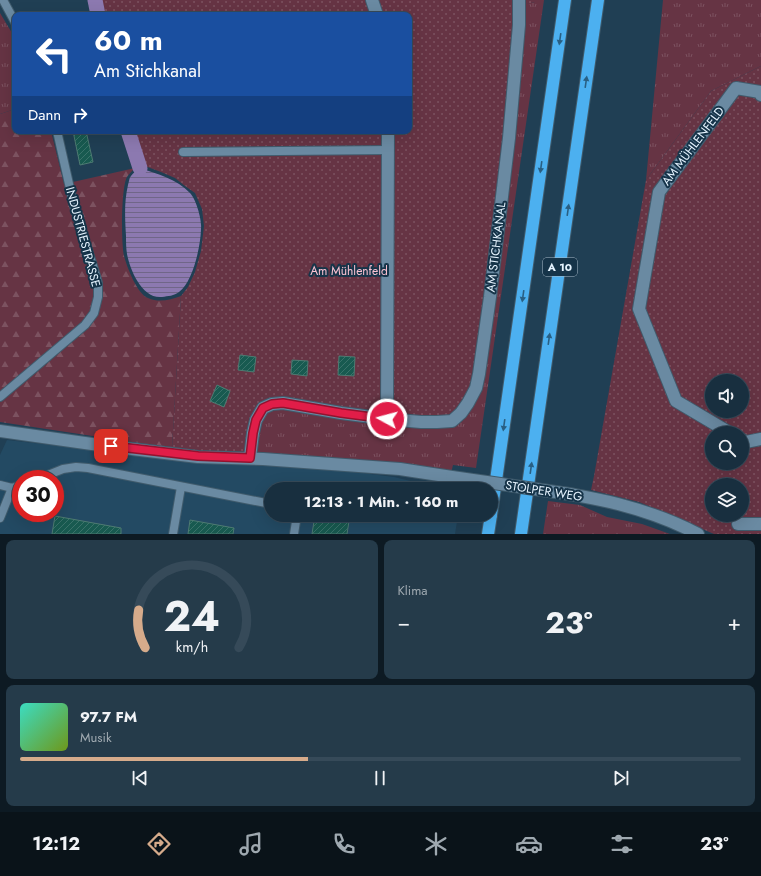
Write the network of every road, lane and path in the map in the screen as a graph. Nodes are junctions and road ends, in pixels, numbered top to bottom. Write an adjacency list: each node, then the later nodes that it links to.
1 (3, 0): 7 (lane)
2 (372, 0): 6 (street)
3 (519, 0): 14 (street, AM STICHKANAL)
4 (565, 0): 21 (highway, A 10, one-way to 21)
5 (598, 0): 34 (highway, A 10, one-way to 5)
6 (376, 12)
7 (12, 16)
8 (761, 95): 15 (street, AM MÜHLENFELD)
9 (58, 134): 13 (lane, INDUSTRIESTRASSE)
10 (388, 134): 11 (street)
11 (388, 150): 12 (lane); 14 (street)
12 (182, 152)
13 (0, 397)
14 (387, 419): 19 (street, AM STICHKANAL)
15 (718, 426)
16 (0, 431): 19 (street)
17 (761, 439): 18 (street)
18 (749, 441)
19 (250, 458): 35 (street, STOLPER WEG, bridge)
20 (60, 470): 23 (lane)
21 (496, 482)
22 (0, 485): 24 (lane)
23 (181, 487): 25 (lane); 31 (lane)
24 (12, 488): 26 (lane)
25 (264, 503)
26 (0, 518)
27 (296, 522): 32 (lane)
28 (490, 522): 33 (highway, A 10)
29 (738, 524): 30 (street)
30 (761, 524)
31 (173, 534)
32 (294, 534)
33 (488, 534)
34 (521, 534)
35 (698, 534)

